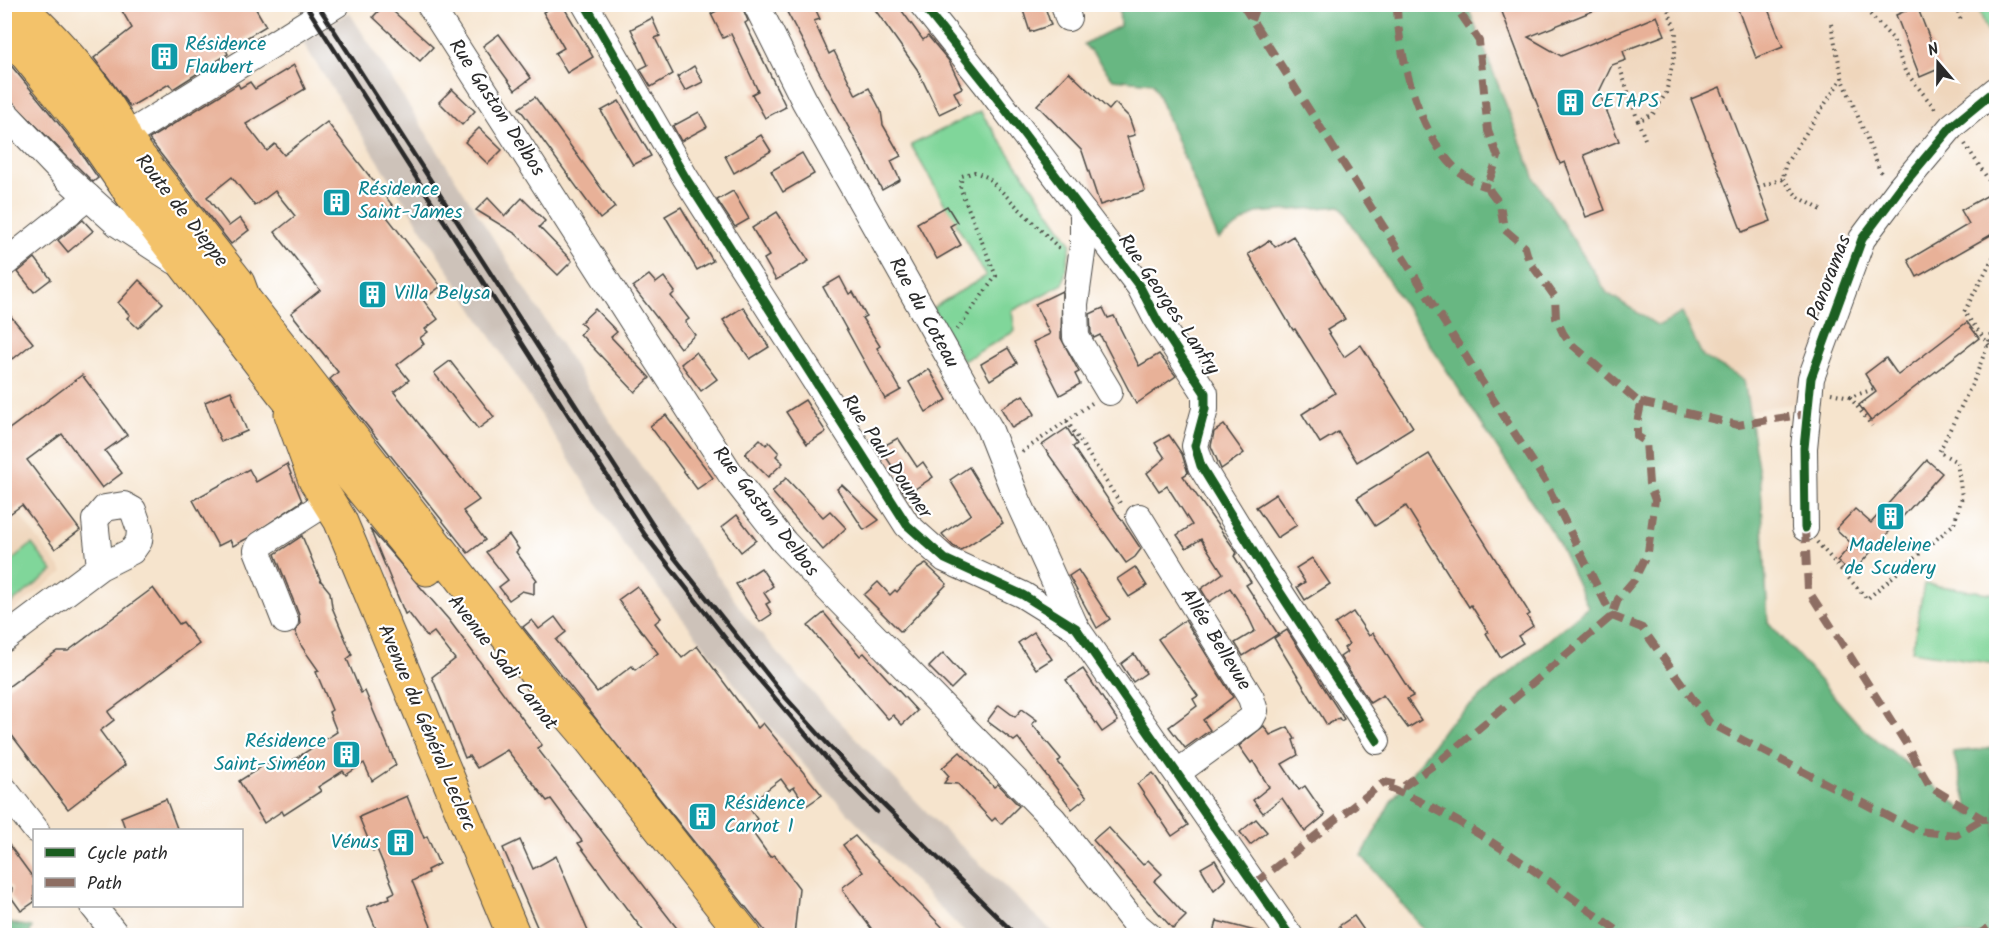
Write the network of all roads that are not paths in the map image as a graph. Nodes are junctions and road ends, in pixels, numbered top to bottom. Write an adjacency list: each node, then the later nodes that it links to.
1 (15, 4): 11 (main road, Route de Dieppe)
2 (337, 4): 11 (street)
3 (429, 4): 39 (street, Rue Gaston Delbos)
4 (585, 4): 24 (street, Rue Paul Doumer)
5 (756, 4): 23 (street, Rue du Coteau)
6 (922, 4): 13 (street, Rue Georges Lanfry)
7 (4, 9): 11 (street)
8 (4, 27): 11 (main road, Route de Dieppe)
9 (1996, 90): 21 (street, Panoramas)
10 (4, 112): 12 (street)
11 (117, 143): 15 (main road, Route de Dieppe); 15 (main road, Route de Dieppe)
12 (88, 197): 14 (street); 15 (street)
13 (1083, 212): 16 (street); 28 (street, Rue Georges Lanfry)
14 (4, 264)
15 (216, 285): 17 (main road, Route de Dieppe); 18 (main road, Route de Dieppe)
16 (1109, 392)
17 (284, 393): 18 (main road, Avenue Sadi Carnot); 19 (main road)
18 (340, 443): 19 (main road); 37 (street); 38 (main road, Avenue Sadi Carnot)
19 (343, 504): 25 (street); 35 (main road, Avenue du Général Leclerc); 36 (main road, Avenue Sadi Carnot)
20 (1133, 516): 29 (street, Allée Bellevue)
21 (1805, 528)
22 (100, 567): 27 (street)
23 (1052, 574): 24 (street); 26 (street, Rue du Coteau)
24 (1023, 595): 26 (street, Rue Paul Doumer)
25 (285, 621)
26 (1076, 628): 29 (street, Rue Paul Doumer)
27 (4, 639)
28 (1377, 741)
29 (1178, 772): 33 (street, Rue Paul Doumer)
30 (4, 789): 31 (street)
31 (34, 829)
32 (94, 907): 34 (street)
33 (1279, 929)
34 (117, 936)
35 (514, 936)
36 (718, 936)
37 (732, 936)
38 (745, 936)
39 (1149, 936)

